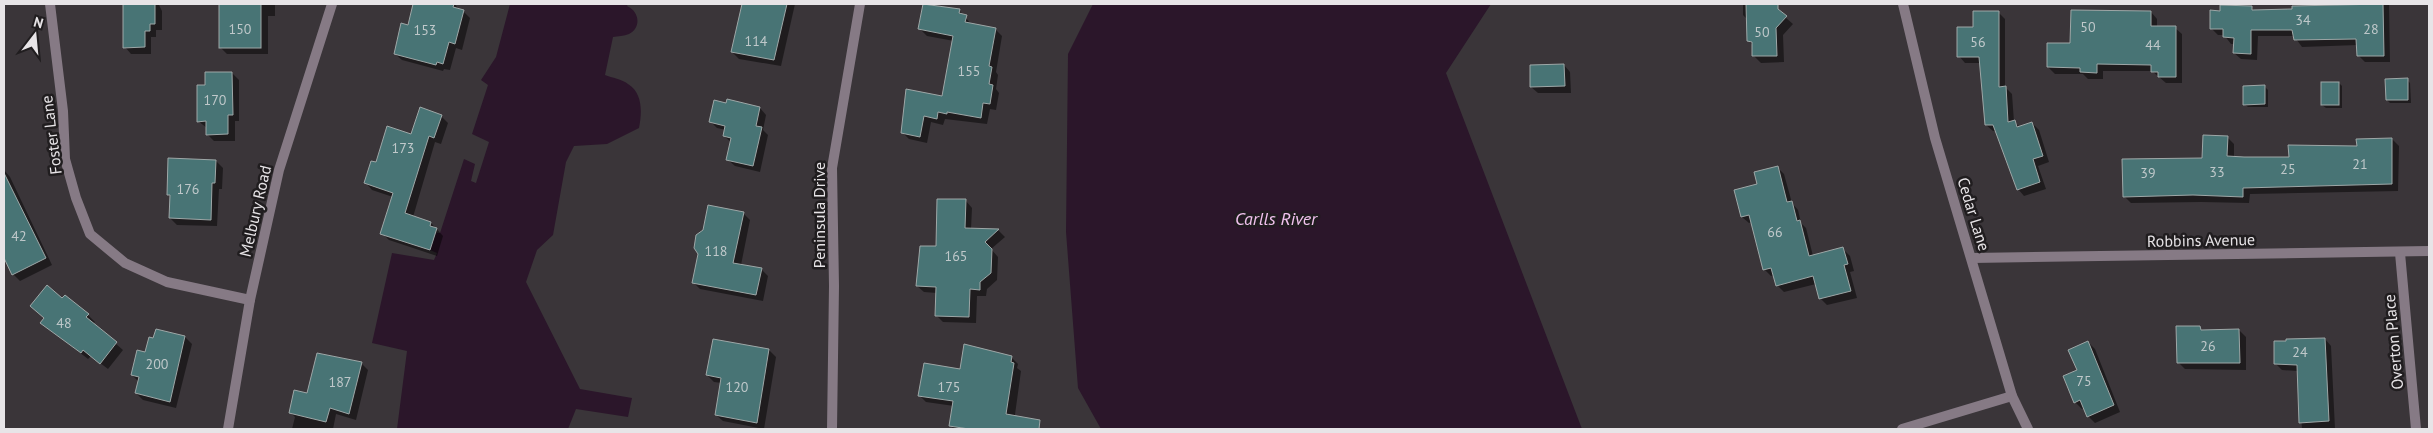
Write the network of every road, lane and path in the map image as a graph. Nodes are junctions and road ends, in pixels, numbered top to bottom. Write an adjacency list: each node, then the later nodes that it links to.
1 (50, 4): 8 (street, Foster Lane)
2 (332, 4): 8 (street, Melbury Road)
3 (860, 4): 11 (street, Peninsula Drive)
4 (1903, 4): 7 (street, Cedar Lane)
5 (2429, 252): 6 (street, Robbins Avenue)
6 (2400, 253): 7 (street, Robbins Avenue); 14 (street, Overton Place)
7 (1972, 258): 9 (street, Cedar Lane)
8 (250, 300): 10 (street, Melbury Road)
9 (2012, 396): 12 (street); 13 (street, Cedar Lane)
10 (228, 429)
11 (832, 429)
12 (1902, 429)
13 (2028, 429)
14 (2416, 429)

